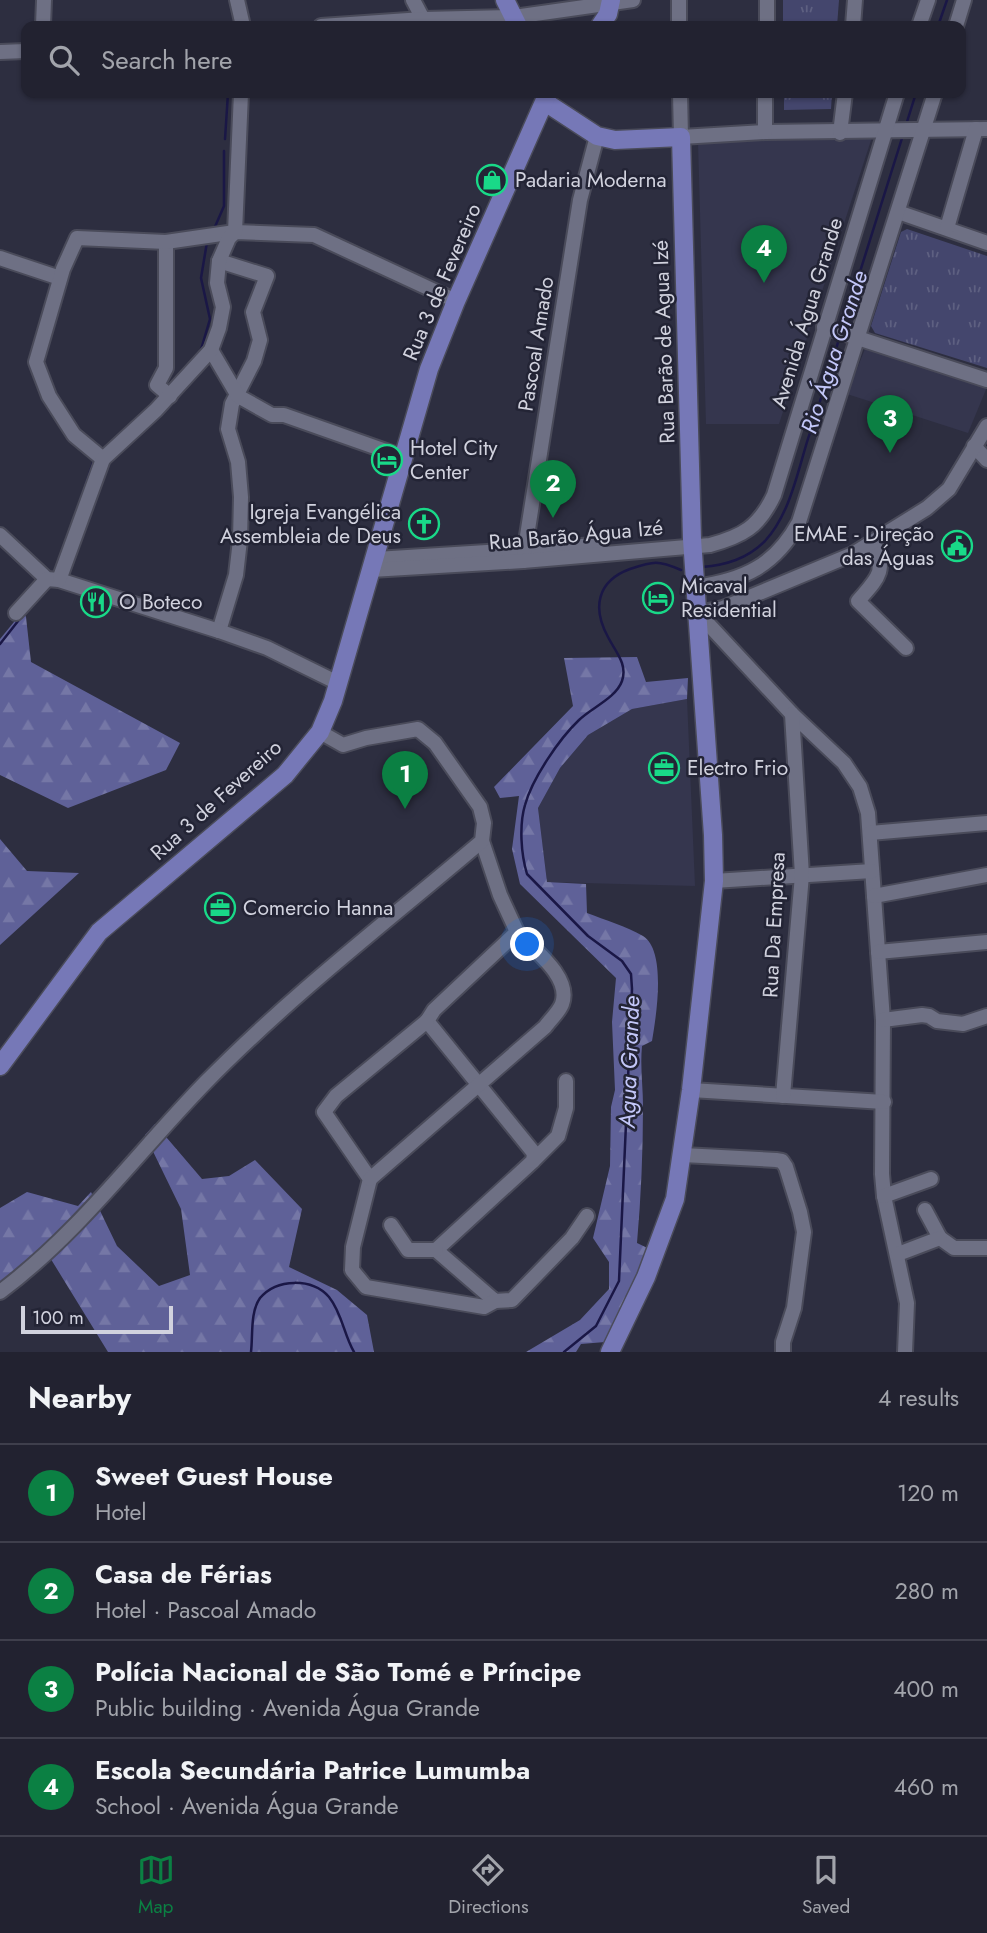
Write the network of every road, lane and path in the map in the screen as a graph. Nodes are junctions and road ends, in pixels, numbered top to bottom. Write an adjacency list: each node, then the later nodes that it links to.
1 (44, 0): 13 (street)
2 (237, 0): 14 (street)
3 (413, 0): 12 (street)
4 (505, 0): 17 (main road)
5 (633, 0): 11 (street)
6 (679, 0): 20 (street)
7 (767, 0): 21 (street)
8 (855, 0): 22 (street)
9 (928, 0): 23 (street)
10 (964, 0): 24 (street)
11 (611, 1): 18 (street); 19 (main road)
12 (423, 19): 15 (street); 16 (street)
13 (43, 21)
14 (242, 21)
15 (394, 21)
16 (485, 21)
17 (516, 21)
18 (521, 21)
19 (602, 21)
20 (679, 21)
21 (767, 21)
22 (853, 21)
23 (921, 21)
24 (958, 21)
25 (21, 51): 26 (street)
26 (0, 52)
27 (241, 98): 43 (street)
28 (546, 98): 49 (main road, Rua 3 de Fevereiro)
29 (547, 98): 39 (main road)
30 (680, 98): 40 (street)
31 (765, 98): 37 (street)
32 (844, 98): 38 (street)
33 (898, 98): 36 (street, Avenida Água Grande)
34 (931, 98): 36 (street, Avenida Água Grande)
35 (982, 129): 36 (street); 42 (street)
36 (903, 131): 38 (street); 41 (street, Avenida Água Grande); 50 (street, Avenida Água Grande)
37 (765, 132): 38 (street); 40 (street)
38 (840, 133)
39 (597, 136): 40 (main road); 64 (street, Pascoal Amado)
40 (681, 137): 63 (main road, Rua Barão de Agua Izé)
41 (898, 212): 42 (street); 50 (street, Avenida Água Grande)
42 (947, 228): 45 (street)
43 (235, 232): 44 (street); 47 (street); 49 (street)
44 (166, 242): 48 (street); 53 (street)
45 (987, 243)
46 (0, 258): 48 (street)
47 (219, 261): 51 (street); 54 (street)
48 (60, 278): 58 (street)
49 (456, 301): 57 (main road, Rua 3 de Fevereiro)
50 (840, 332): 52 (street); 60 (street, Avenida Água Grande); 67 (street, Avenida Água Grande)
51 (211, 350): 53 (street); 54 (street)
52 (987, 380)
53 (170, 396): 58 (street)
54 (238, 396): 57 (street); 70 (street)
55 (987, 426): 56 (street)
56 (974, 446): 59 (street); 62 (street)
57 (404, 457): 65 (main road, Rua 3 de Fevereiro)
58 (103, 459): 66 (street)
59 (987, 460)
60 (741, 534): 63 (street, Rua Barão Água Izé)
61 (0, 535): 66 (street)
62 (873, 542): 69 (street); 71 (street)
63 (693, 543): 64 (street, Rua Barão Água Izé); 67 (main road, Rua Barão de Agua Izé)
64 (524, 555): 65 (street, Rua Barão Água Izé)
65 (374, 565): 72 (main road, Rua 3 de Fevereiro)
66 (53, 579): 68 (street); 70 (street)
67 (696, 587): 69 (main road, Rua Barão de Agua Izé)
68 (16, 613)
69 (698, 613): 73 (street); 81 (main road, Rua Barão de Agua Izé)
70 (219, 631): 72 (street)
71 (906, 648)
72 (338, 683): 74 (main road, Rua 3 de Fevereiro)
73 (792, 714): 76 (street); 79 (street, Rua Da Empresa)
74 (320, 732): 77 (street); 89 (main road, Rua 3 de Fevereiro)
75 (987, 823): 76 (street)
76 (870, 833): 78 (street)
77 (482, 841): 83 (street); 107 (street)
78 (872, 870): 79 (street); 82 (street)
79 (803, 875): 81 (street); 93 (street, Rua Da Empresa)
80 (987, 876): 82 (street)
81 (713, 881): 92 (main road, Rua Barão de Agua Izé)
82 (874, 896): 85 (street)
83 (517, 932): 88 (street); 91 (street)
84 (987, 942): 85 (street)
85 (878, 952): 87 (street)
86 (987, 1016): 87 (street)
87 (883, 1020): 94 (street)
88 (427, 1021): 91 (street); 97 (street)
89 (0, 1066)
90 (566, 1081): 96 (street)
91 (479, 1086): 96 (street); 97 (street)
92 (691, 1090): 93 (street); 95 (main road, Rua Barão de Agua Izé)
93 (783, 1096): 94 (street)
94 (884, 1102): 99 (street)
95 (683, 1155): 109 (main road, Rua Barão de Agua Izé); 110 (street)
96 (533, 1161): 105 (street)
97 (370, 1179): 108 (street)
98 (931, 1179): 99 (street)
99 (884, 1196): 106 (street)
100 (925, 1210): 103 (street)
101 (587, 1216): 108 (street)
102 (391, 1225): 105 (street)
103 (940, 1238): 104 (street); 106 (street)
104 (987, 1248)
105 (436, 1250): 108 (street)
106 (898, 1254): 111 (street)
107 (0, 1292)
108 (495, 1301)
109 (610, 1352)
110 (783, 1352)
111 (905, 1352)

